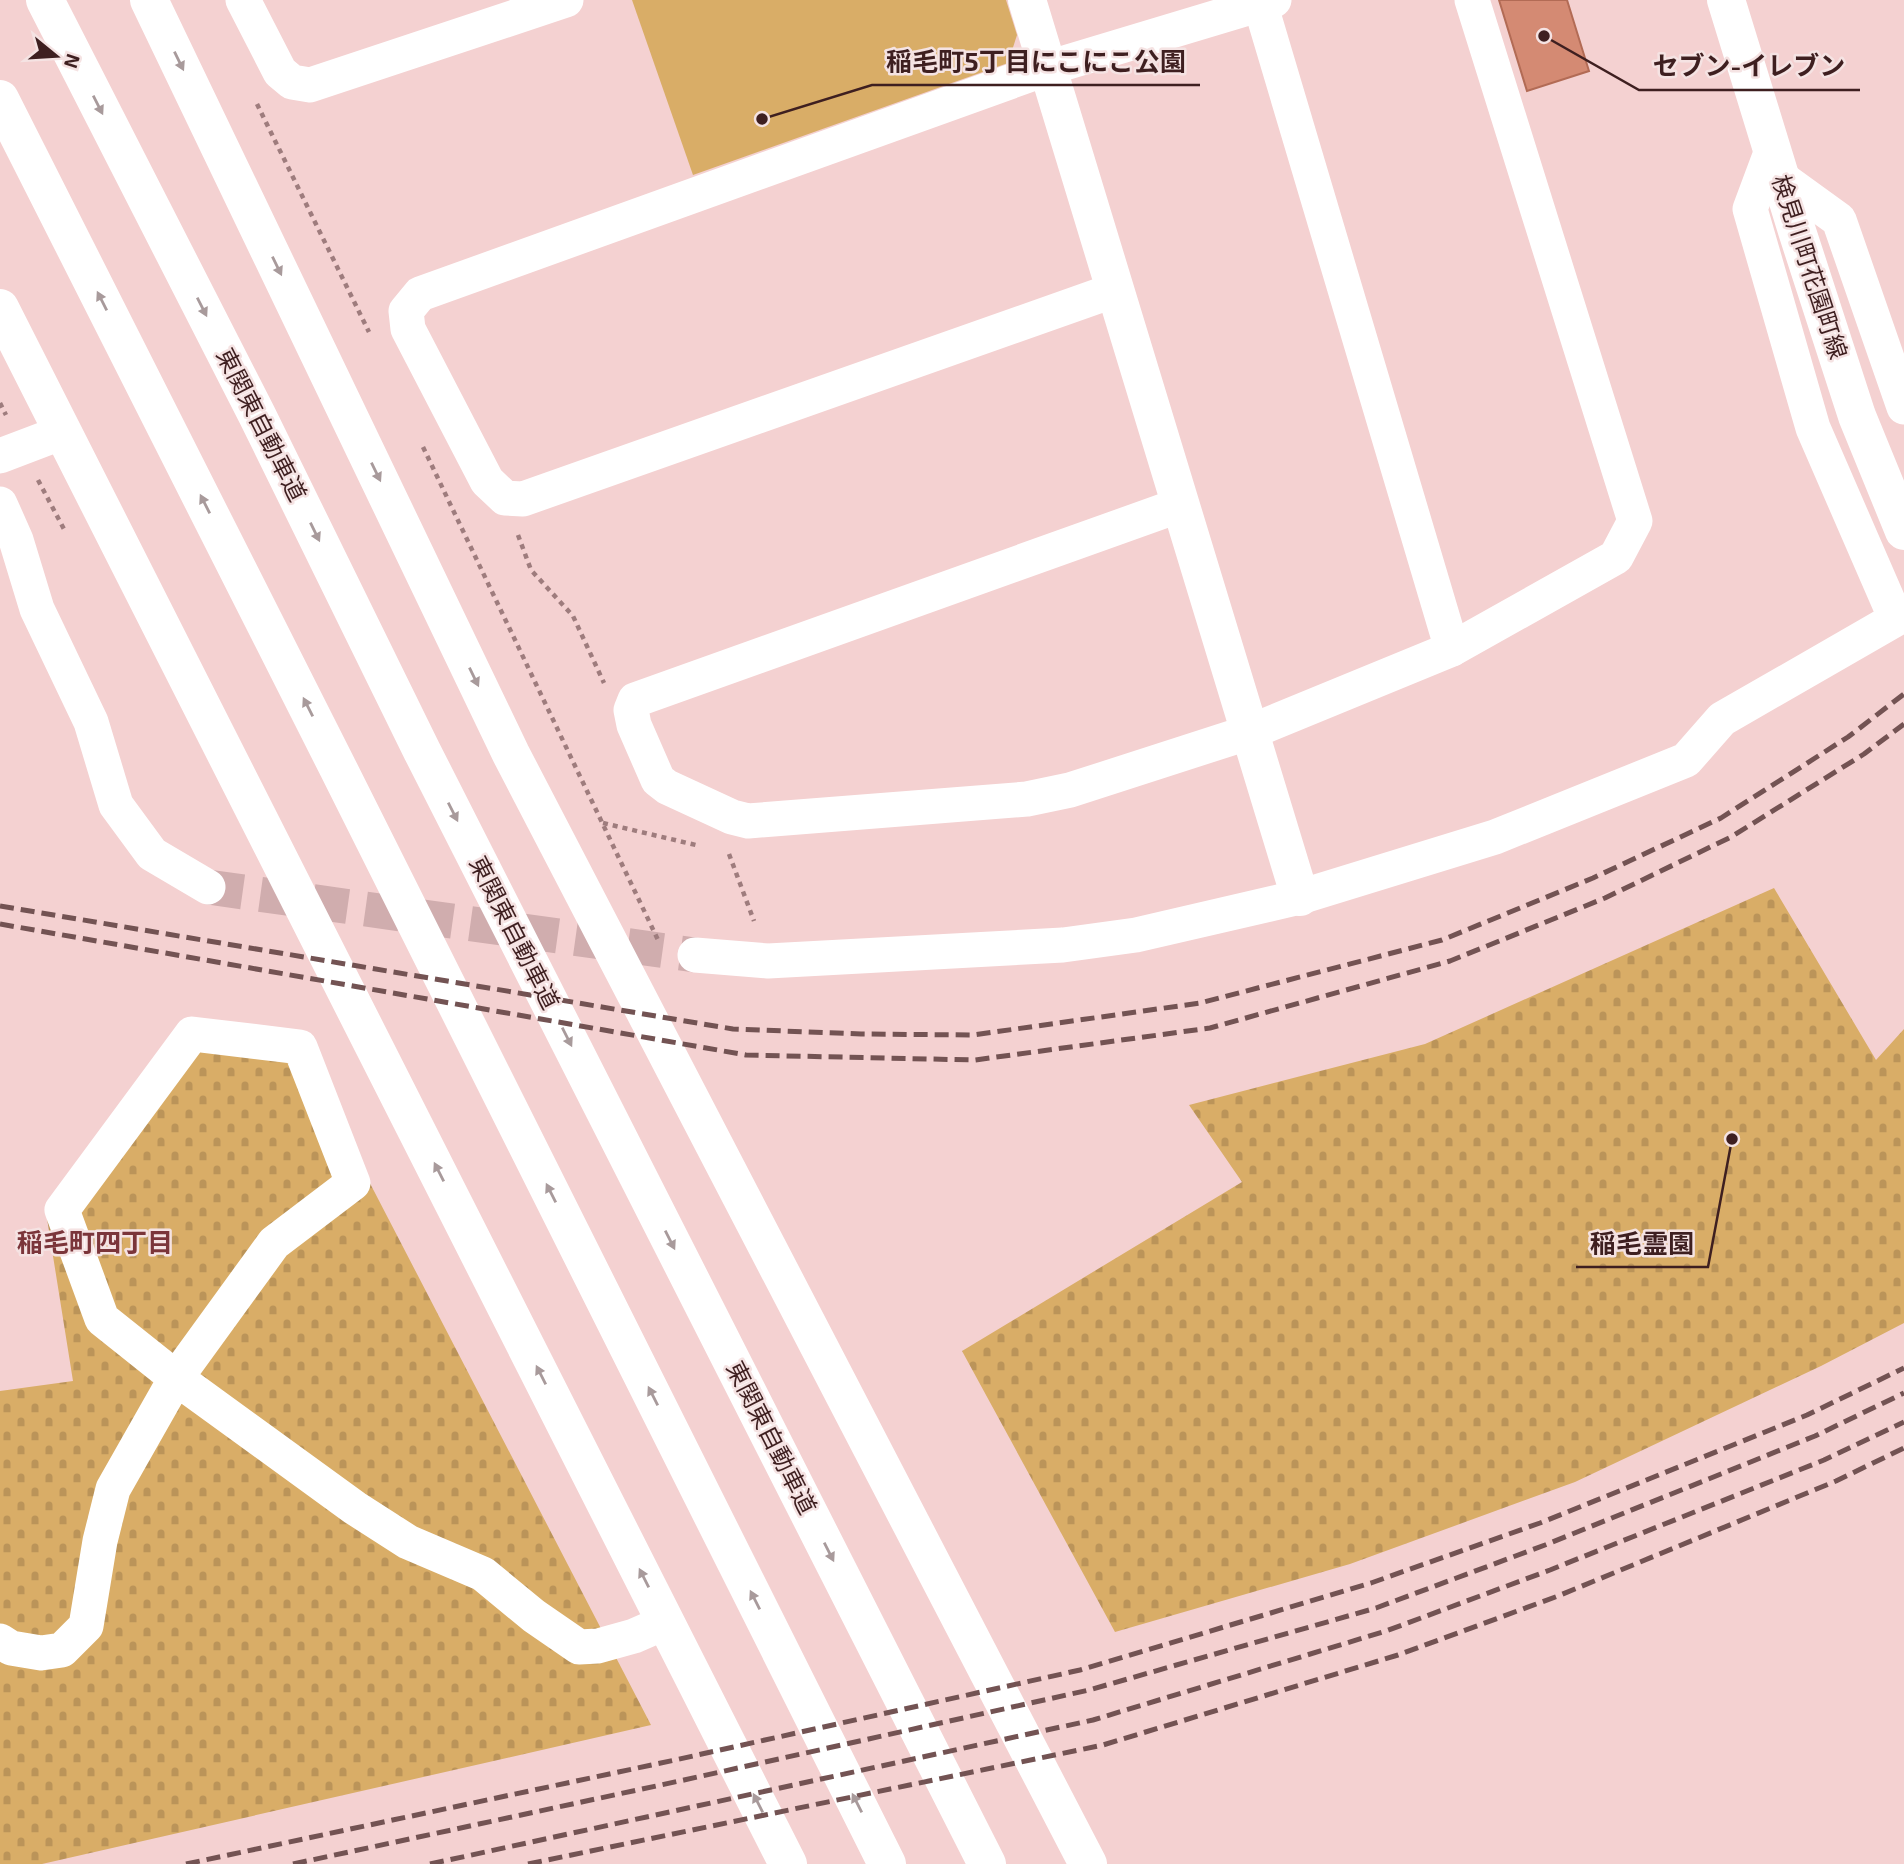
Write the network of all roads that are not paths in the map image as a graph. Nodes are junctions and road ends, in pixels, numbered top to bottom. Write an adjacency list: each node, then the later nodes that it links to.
1 (45, 0): 31 (main road, 東関東自動車道, one-way to 31)
2 (149, 0): 32 (main road, one-way to 32)
3 (243, 0): 4 (street)
4 (566, 0)
5 (1027, 0): 9 (main road)
6 (1472, 0): 21 (street)
7 (1726, 0): 11 (main road, 検見川町花園町線)
8 (1265, 1): 9 (street); 21 (street)
9 (1048, 68): 12 (main road); 12 (street)
10 (0, 99): 30 (main road, one-way to 10)
11 (1776, 164): 14 (street); 19 (main road, 検見川町花園町線); 24 (street)
12 (1115, 290): 18 (main road)
13 (0, 308): 15 (main road)
14 (1904, 407)
15 (63, 432): 16 (street); 27 (main road, one-way to 15)
16 (0, 456)
17 (0, 505): 20 (street)
18 (1180, 506): 22 (main road); 22 (street)
19 (1904, 531)
20 (8, 543): 23 (street)
21 (1452, 649): 22 (street)
22 (1250, 733): 24 (main road)
23 (208, 887)
24 (1300, 897): 25 (street)
25 (678, 951)
26 (176, 1378): 26 (street); 27 (street); 28 (street)
27 (666, 1622): 29 (main road, one-way to 27)
28 (0, 1641)
29 (788, 1864)
30 (887, 1864)
31 (987, 1864)
32 (1088, 1864)

